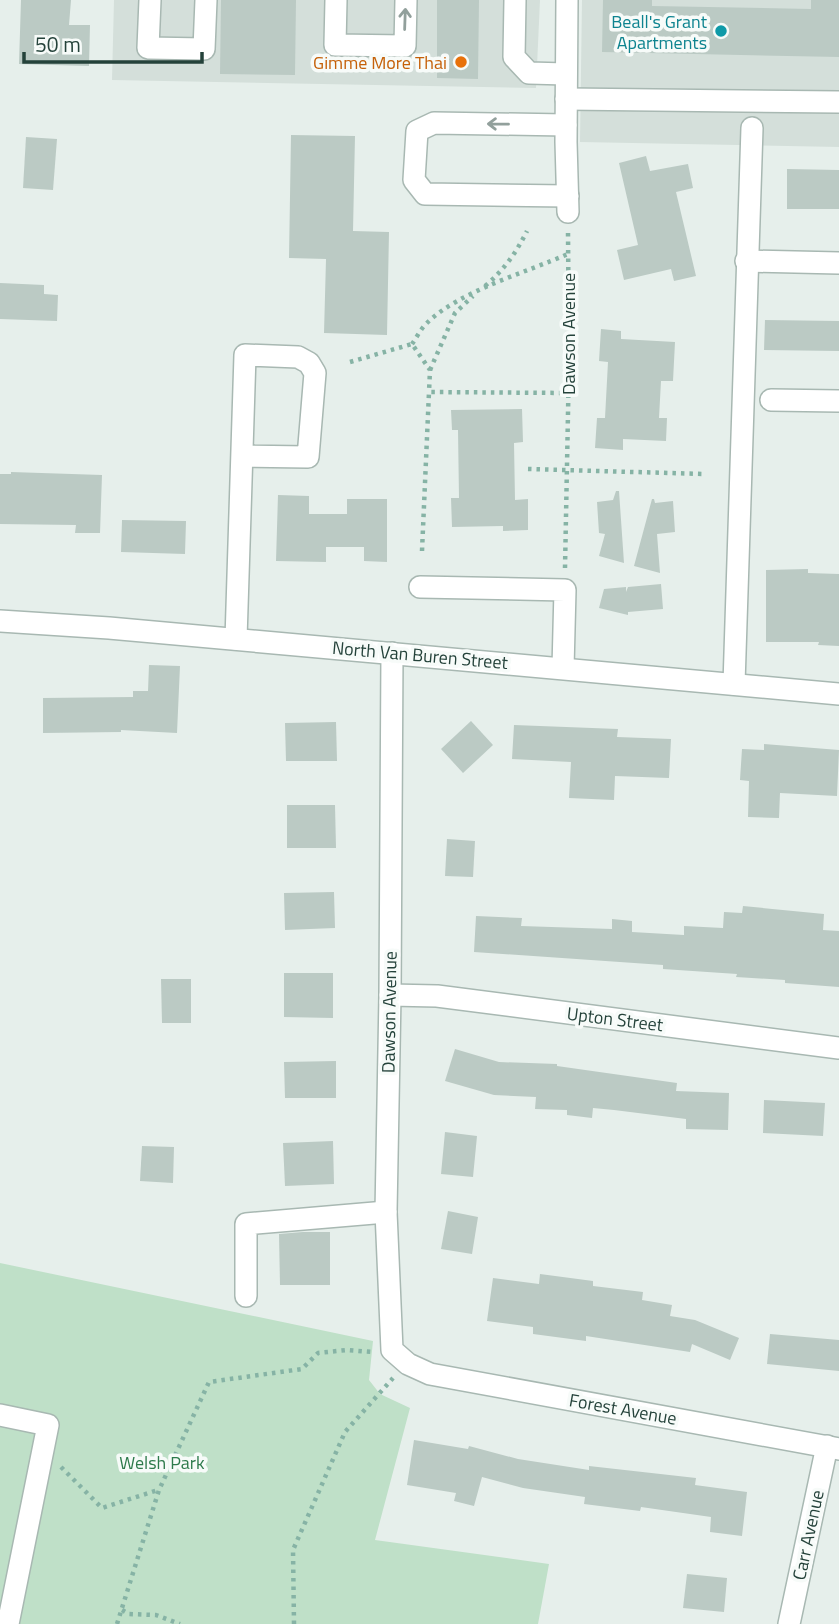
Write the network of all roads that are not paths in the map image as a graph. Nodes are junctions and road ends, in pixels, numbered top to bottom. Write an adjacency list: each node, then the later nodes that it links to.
1 (150, 0): 2 (street)
2 (206, 0)
3 (336, 0): 4 (street, one-way to 4)
4 (406, 0)
5 (515, 0): 7 (street)
6 (567, 0): 7 (street)
7 (566, 74): 8 (street)
8 (566, 99): 9 (street); 10 (street)
9 (839, 102)
10 (566, 125): 10 (street, one-way to 10)
11 (752, 128): 12 (street)
12 (746, 261): 13 (street); 22 (street)
13 (839, 263)
14 (771, 400): 15 (street)
15 (839, 401)
16 (242, 456): 16 (street); 19 (street)
17 (420, 587): 21 (street)
18 (0, 621): 19 (street, North Van Buren Street)
19 (236, 639): 20 (street, North Van Buren Street)
20 (392, 653): 21 (street, North Van Buren Street); 24 (street, Dawson Avenue)
21 (563, 668): 22 (street, North Van Buren Street)
22 (734, 684): 23 (street, North Van Buren Street)
23 (839, 694)
24 (390, 995): 25 (street, Upton Street); 26 (street, Dawson Avenue)
25 (839, 1048)
26 (386, 1212): 27 (street); 28 (street, Dawson Avenue)
27 (246, 1296)
28 (400, 1357): 30 (street, Forest Avenue)
29 (0, 1415): 31 (street)
30 (833, 1448): 32 (street, Carr Avenue)
31 (8, 1624)
32 (789, 1624)

